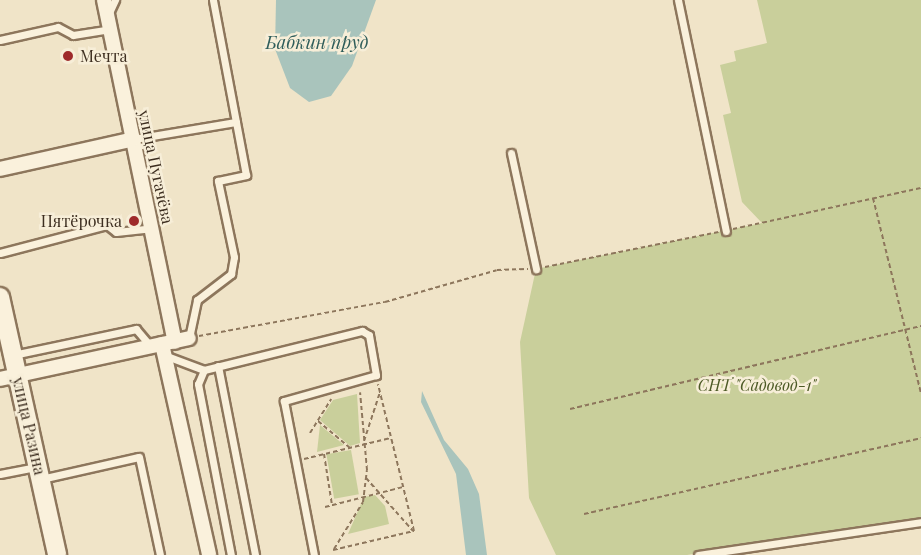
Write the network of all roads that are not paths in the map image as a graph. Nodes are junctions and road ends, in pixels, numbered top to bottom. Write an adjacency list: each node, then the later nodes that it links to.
1 (104, 0): 5 (street, улица Пугачёва)
2 (115, 0): 5 (lane)
3 (213, 0): 7 (lane)
4 (678, 0): 12 (lane)
5 (108, 23): 6 (lane); 8 (street, улица Пугачёва)
6 (0, 40)
7 (236, 122): 8 (lane); 16 (lane)
8 (134, 140): 10 (street); 11 (street, улица Пугачёва)
9 (511, 153): 14 (lane)
10 (0, 169)
11 (153, 228): 13 (lane); 17 (street, улица Пугачёва)
12 (726, 231)
13 (0, 253)
14 (536, 268)
15 (0, 297): 18 (street, улица Разина)
16 (189, 338): 17 (street)
17 (163, 347): 18 (lane); 20 (lane); 21 (street); 27 (street, улица Пугачёва)
18 (13, 355): 21 (street, улица Разина)
19 (218, 366): 20 (lane); 29 (lane); 30 (lane)
20 (204, 370): 28 (lane)
21 (9, 377): 22 (street, улица Разина)
22 (39, 473): 23 (lane); 25 (street, улица Разина); 26 (lane)
23 (0, 474)
24 (921, 522): 31 (lane)
25 (57, 555)
26 (160, 555)
27 (209, 555)
28 (231, 555)
29 (255, 555)
30 (314, 555)
31 (698, 555)

